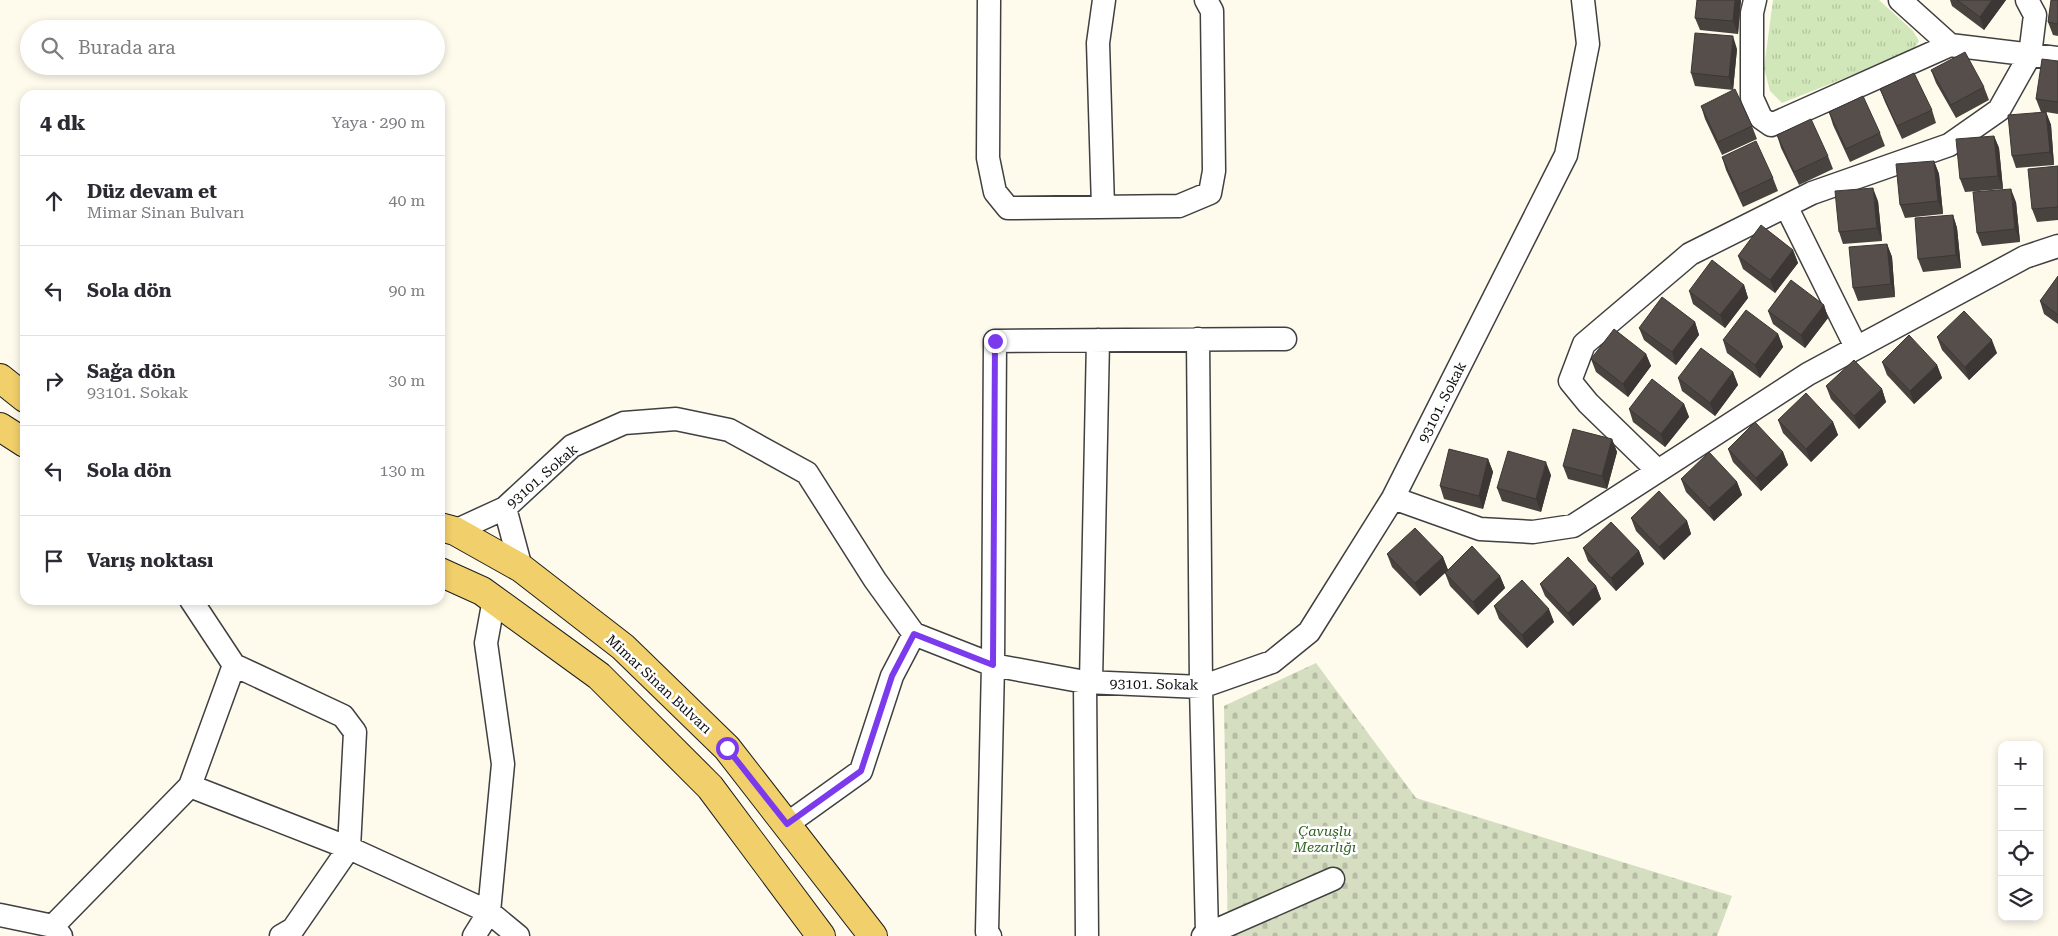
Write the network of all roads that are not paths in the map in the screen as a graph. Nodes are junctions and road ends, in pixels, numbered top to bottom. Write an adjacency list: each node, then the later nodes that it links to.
1 (989, 0): 12 (street)
2 (1104, 0): 12 (street)
3 (1206, 0): 12 (street)
4 (1583, 0): 23 (street, 93101. Sokak)
5 (1756, 0): 8 (street)
6 (1900, 0): 8 (street)
7 (2037, 5): 9 (street)
8 (1950, 45): 9 (street)
9 (2030, 55): 10 (street); 11 (street)
10 (2058, 58)
11 (1786, 206): 17 (street); 22 (street)
12 (1103, 207)
13 (2058, 246): 17 (street)
14 (1285, 339): 16 (street)
15 (1098, 340): 16 (street); 32 (street); 33 (street)
16 (1198, 340): 34 (street)
17 (1856, 347): 22 (street)
18 (0, 378): 19 (main road)
19 (20, 394)
20 (0, 427): 21 (main road)
21 (20, 440)
22 (1658, 471): 23 (street)
23 (1393, 498): 34 (street, 93101. Sokak)
24 (506, 508): 25 (street, 93101. Sokak); 26 (street); 30 (street, 93101. Sokak)
25 (448, 529): 26 (main road, Mimar Sinan Bulvarı)
26 (522, 568): 36 (main road, Mimar Sinan Bulvarı)
27 (445, 574): 28 (main road)
28 (494, 599): 39 (street); 46 (main road)
29 (194, 605): 31 (street)
30 (914, 634): 32 (street, 93101. Sokak); 36 (street)
31 (234, 665): 35 (street); 37 (street)
32 (993, 665): 33 (street, 93101. Sokak); 48 (street)
33 (1088, 682): 34 (street, 93101. Sokak); 49 (street)
34 (1201, 686): 42 (street)
35 (190, 786): 37 (street); 41 (street)
36 (787, 824): 47 (main road, Mimar Sinan Bulvarı)
37 (349, 848): 39 (street); 43 (street)
38 (1333, 879): 42 (street)
39 (489, 912): 44 (street); 45 (street)
40 (0, 915): 41 (street)
41 (57, 931)
42 (1205, 935)
43 (281, 936)
44 (474, 936)
45 (518, 936)
46 (821, 936)
47 (873, 936)
48 (990, 936)
49 (1087, 936)

